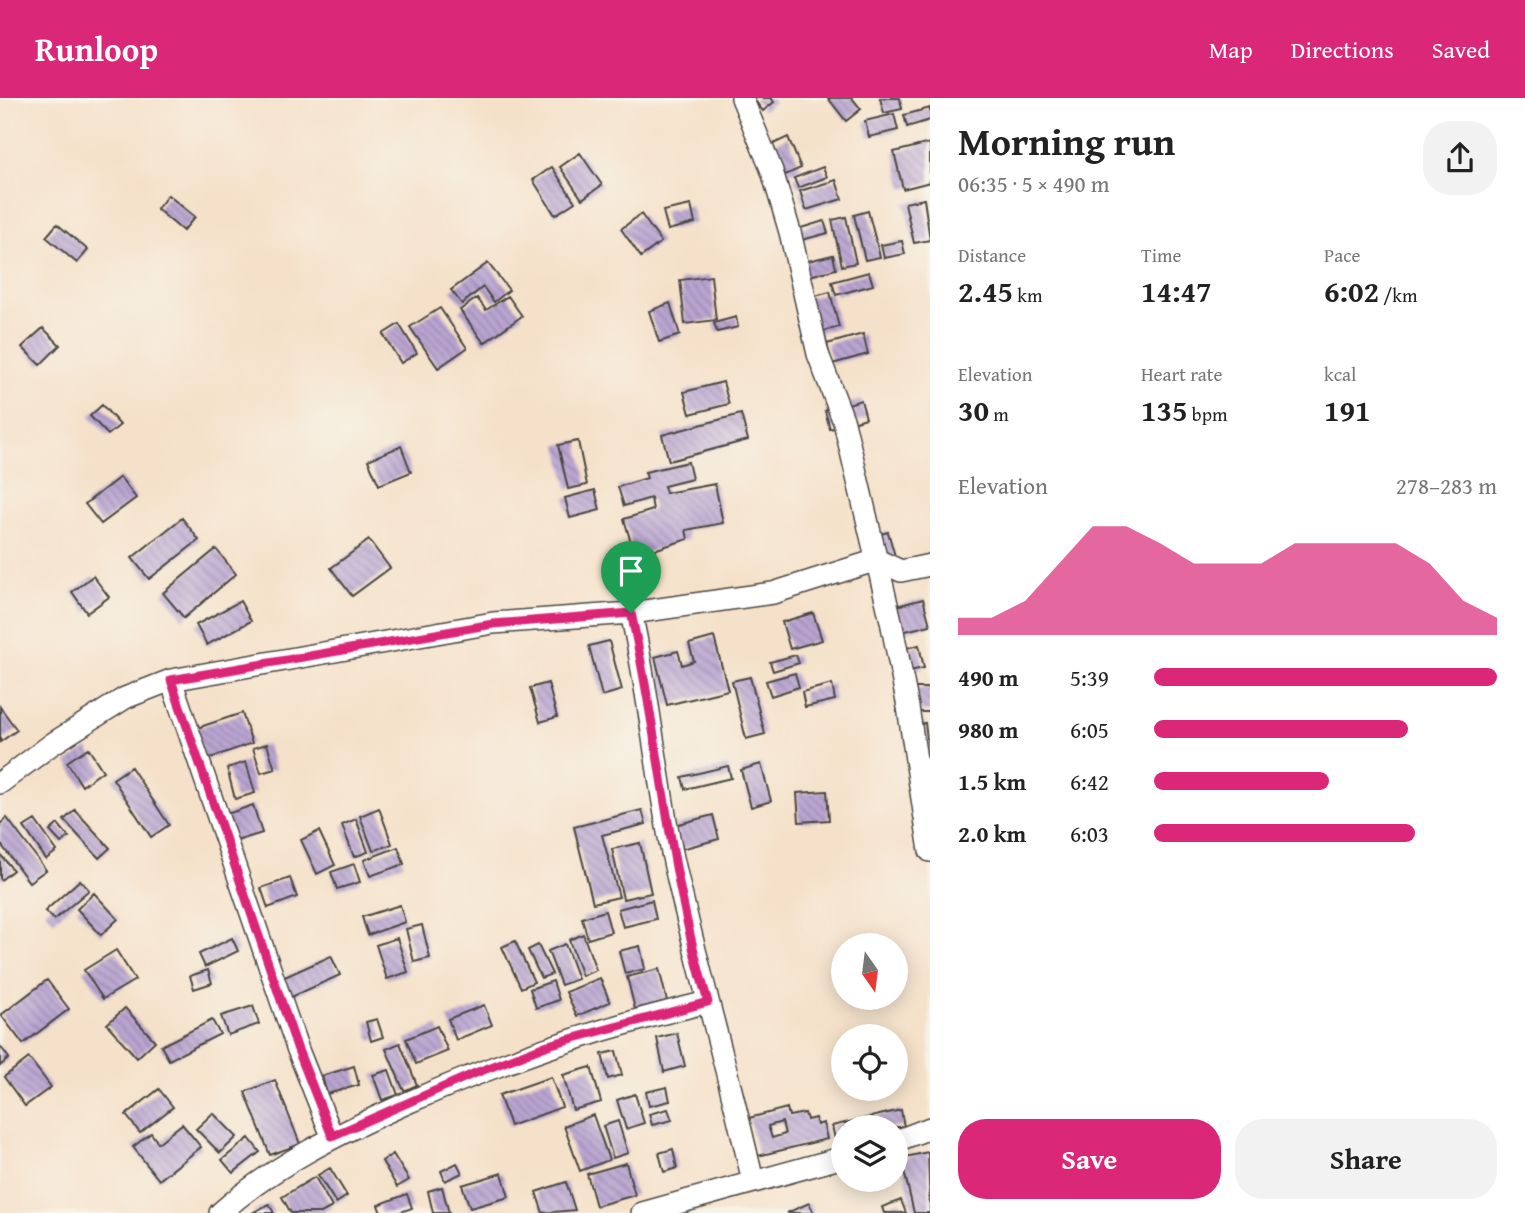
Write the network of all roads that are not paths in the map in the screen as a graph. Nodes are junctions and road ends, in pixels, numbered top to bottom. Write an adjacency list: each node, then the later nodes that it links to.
1 (742, 98): 2 (street)
2 (877, 560): 3 (street); 4 (street); 7 (street)
3 (930, 565)
4 (631, 613): 5 (street); 8 (street)
5 (171, 680): 6 (street); 10 (street)
6 (0, 783)
7 (930, 851)
8 (708, 1002): 10 (street); 13 (street)
9 (930, 1128): 11 (street)
10 (332, 1136): 14 (street)
11 (908, 1136)
12 (831, 1161): 13 (street)
13 (753, 1182): 15 (street)
14 (220, 1213)
15 (642, 1213)

